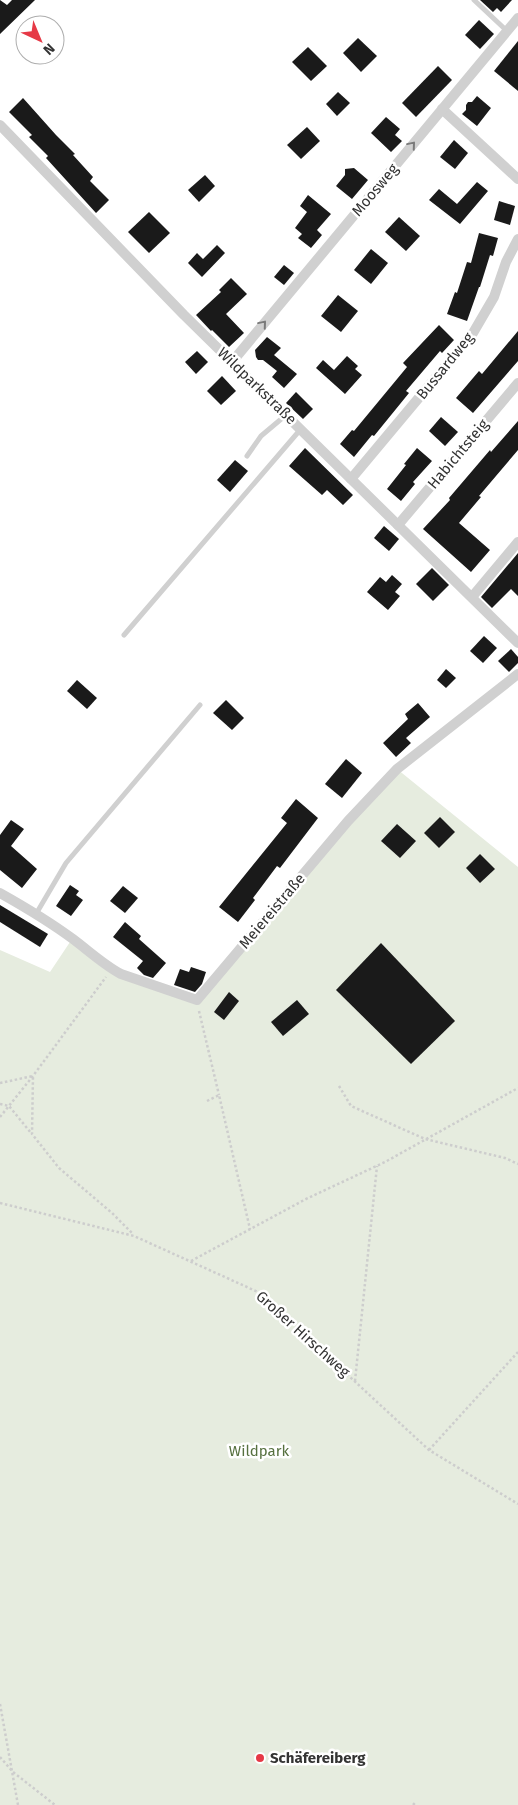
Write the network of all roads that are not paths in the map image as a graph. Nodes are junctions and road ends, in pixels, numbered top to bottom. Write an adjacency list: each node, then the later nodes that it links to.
1 (474, 0): 3 (lane)
2 (518, 18): 3 (street, Moosweg)
3 (507, 31): 4 (street, Moosweg)
4 (442, 108): 6 (street); 8 (street, Moosweg, one-way to 4)
5 (0, 125): 8 (street, Wildparkstraße)
6 (518, 179)
7 (518, 239): 13 (street, Bussardweg)
8 (232, 362): 10 (street, Wildparkstraße)
9 (518, 383): 14 (street, Habichtsteig)
10 (286, 415): 11 (street, Wildparkstraße); 12 (lane)
11 (301, 429): 13 (street, Wildparkstraße); 17 (lane)
12 (247, 456)
13 (351, 479): 14 (street, Wildparkstraße)
14 (398, 525): 16 (street, Wildparkstraße)
15 (518, 542): 16 (street)
16 (472, 597): 18 (street, Wildparkstraße)
17 (124, 634)
18 (518, 643)
19 (518, 674): 22 (street, Meiereistraße)
20 (200, 705): 22 (lane)
21 (0, 893): 22 (street)
22 (36, 914)

